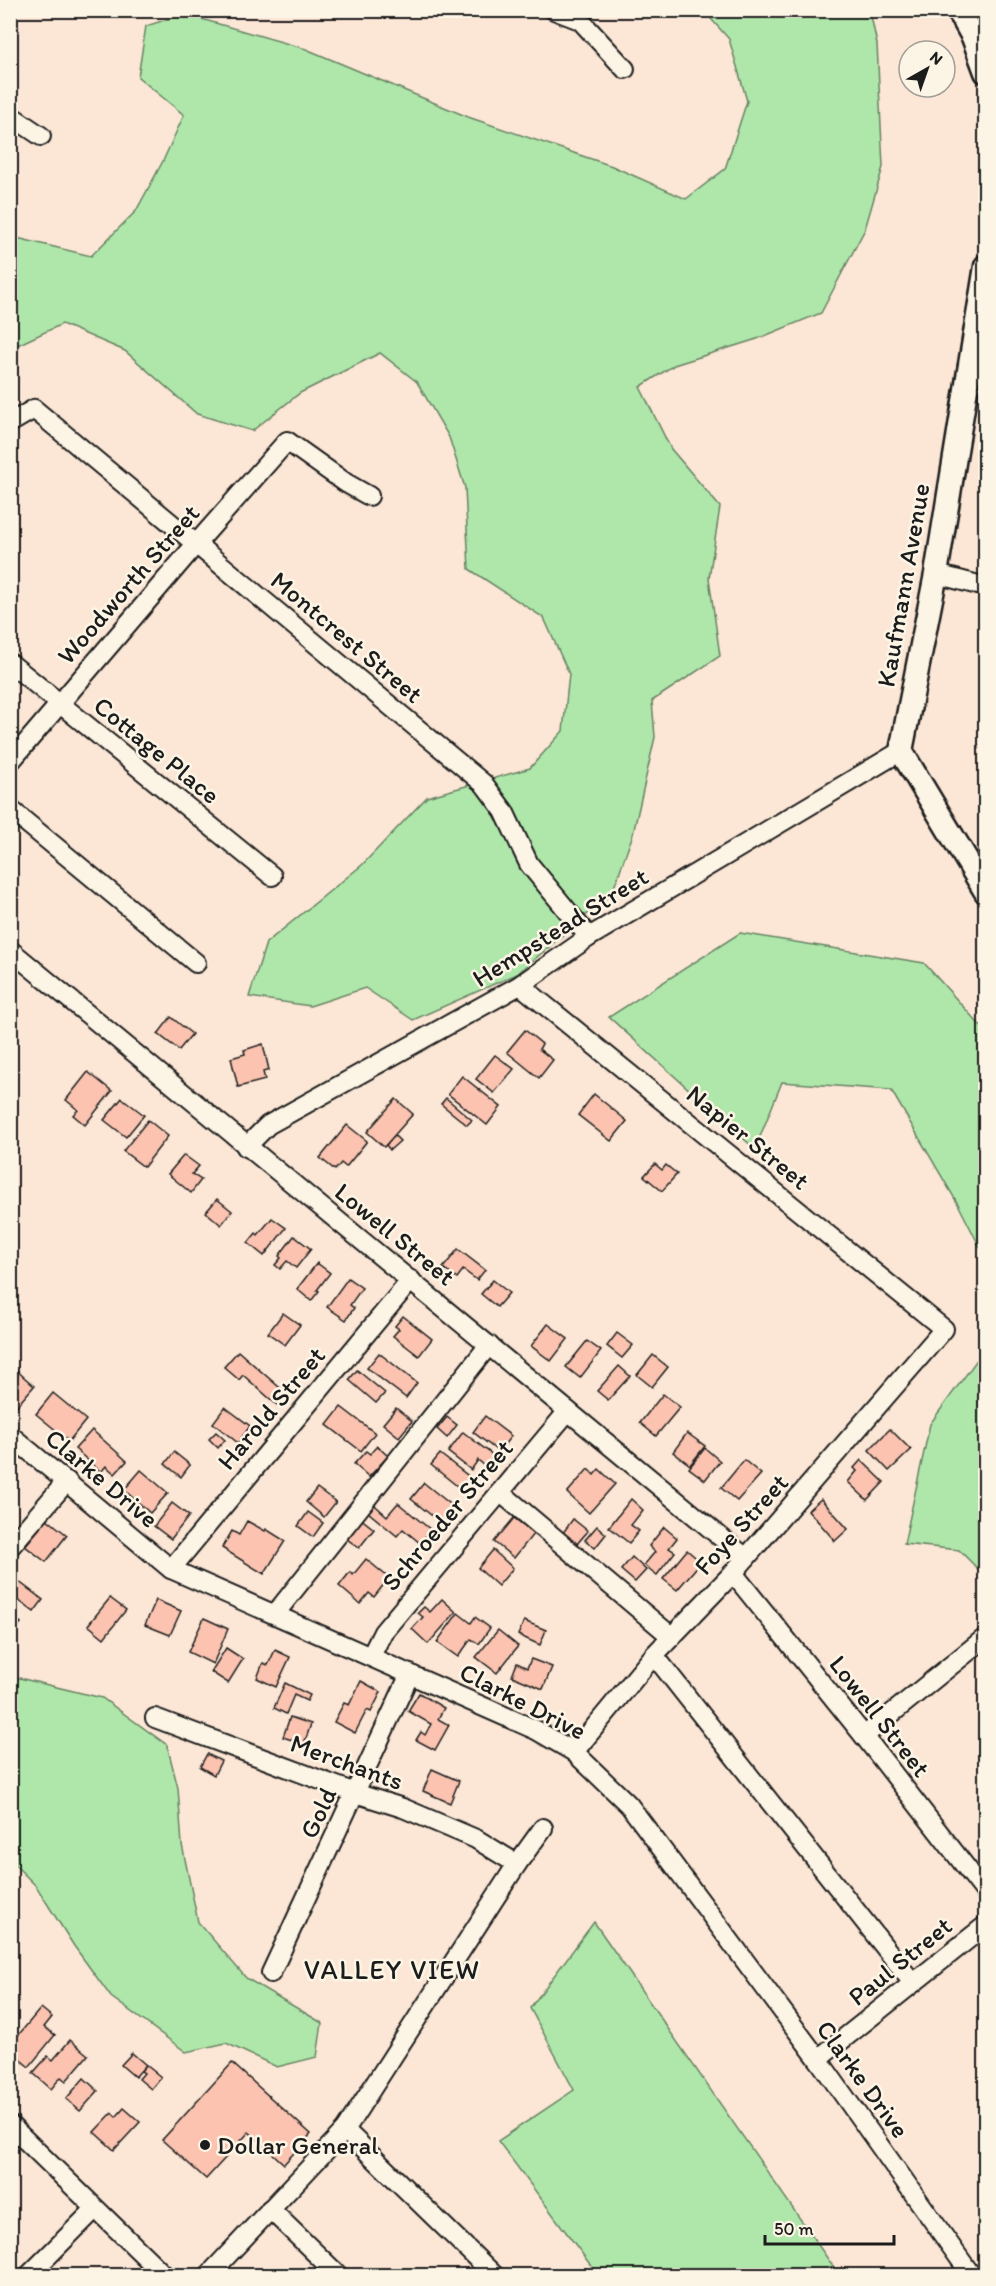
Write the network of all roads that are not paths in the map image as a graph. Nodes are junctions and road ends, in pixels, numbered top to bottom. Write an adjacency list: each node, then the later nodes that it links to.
1 (554, 10): 3 (street)
2 (958, 10): 4 (main road)
3 (625, 69)
4 (986, 72)
5 (10, 115): 6 (street)
6 (41, 136)
7 (986, 266): 11 (main road, Kaufmann Avenue)
8 (10, 423): 10 (street, Montcrest Street)
9 (369, 496): 10 (street, Woodworth Street)
10 (196, 544): 14 (street, Woodworth Street); 20 (street, Montcrest Street)
11 (936, 574): 12 (street); 15 (main road, Kaufmann Avenue)
12 (986, 587)
13 (10, 663): 14 (street, Cottage Place)
14 (59, 703): 16 (street, Woodworth Street); 18 (street, Cottage Place)
15 (901, 751): 19 (main road); 20 (street, Hempstead Street)
16 (10, 762)
17 (10, 809): 22 (street)
18 (272, 876)
19 (986, 892)
20 (589, 937): 23 (street, Hempstead Street)
21 (10, 950): 24 (street, Lowell Street)
22 (196, 963)
23 (520, 985): 24 (street, Hempstead Street); 26 (street, Napier Street)
24 (246, 1147): 25 (street, Lowell Street)
25 (411, 1280): 27 (street, Lowell Street); 34 (street, Harold Street)
26 (944, 1329): 33 (street, Foye Street)
27 (489, 1345): 28 (street, Lowell Street); 36 (street)
28 (568, 1411): 31 (street, Schroeder Street); 33 (street, Lowell Street)
29 (10, 1435): 30 (street, Clarke Drive)
30 (67, 1481): 32 (street); 34 (street, Clarke Drive)
31 (500, 1492): 37 (street); 39 (street, Schroeder Street)
32 (10, 1547)
33 (746, 1558): 35 (street, Foye Street)
34 (171, 1569): 36 (street, Clarke Drive)
35 (733, 1572): 37 (street, Foye Street); 43 (street, Lowell Street)
36 (275, 1614): 39 (street, Clarke Drive)
37 (672, 1637): 40 (street, Foye Street)
38 (986, 1637): 43 (street)
39 (371, 1656): 41 (street, Clarke Drive)
40 (654, 1656): 44 (street, Foye Street); 51 (street)
41 (410, 1674): 44 (street, Clarke Drive); 45 (street, Gold)
42 (155, 1718): 45 (street, Merchants)
43 (864, 1736): 48 (street, Lowell Street)
44 (574, 1752): 52 (street, Clarke Drive)
45 (355, 1793): 47 (street, Merchants); 50 (street, Gold)
46 (543, 1828): 47 (street)
47 (517, 1864): 54 (street)
48 (986, 1893)
49 (986, 1925): 51 (street, Paul Street)
50 (271, 1973)
51 (914, 1983): 52 (street, Paul Street)
52 (818, 2059): 62 (street, Clarke Drive)
53 (10, 2125): 55 (street)
54 (345, 2130): 56 (street); 61 (street)
55 (95, 2209): 57 (street); 58 (street)
56 (270, 2209): 59 (street); 60 (street)
57 (28, 2276)
58 (165, 2276)
59 (208, 2276)
60 (339, 2276)
61 (495, 2276)
62 (972, 2276)

